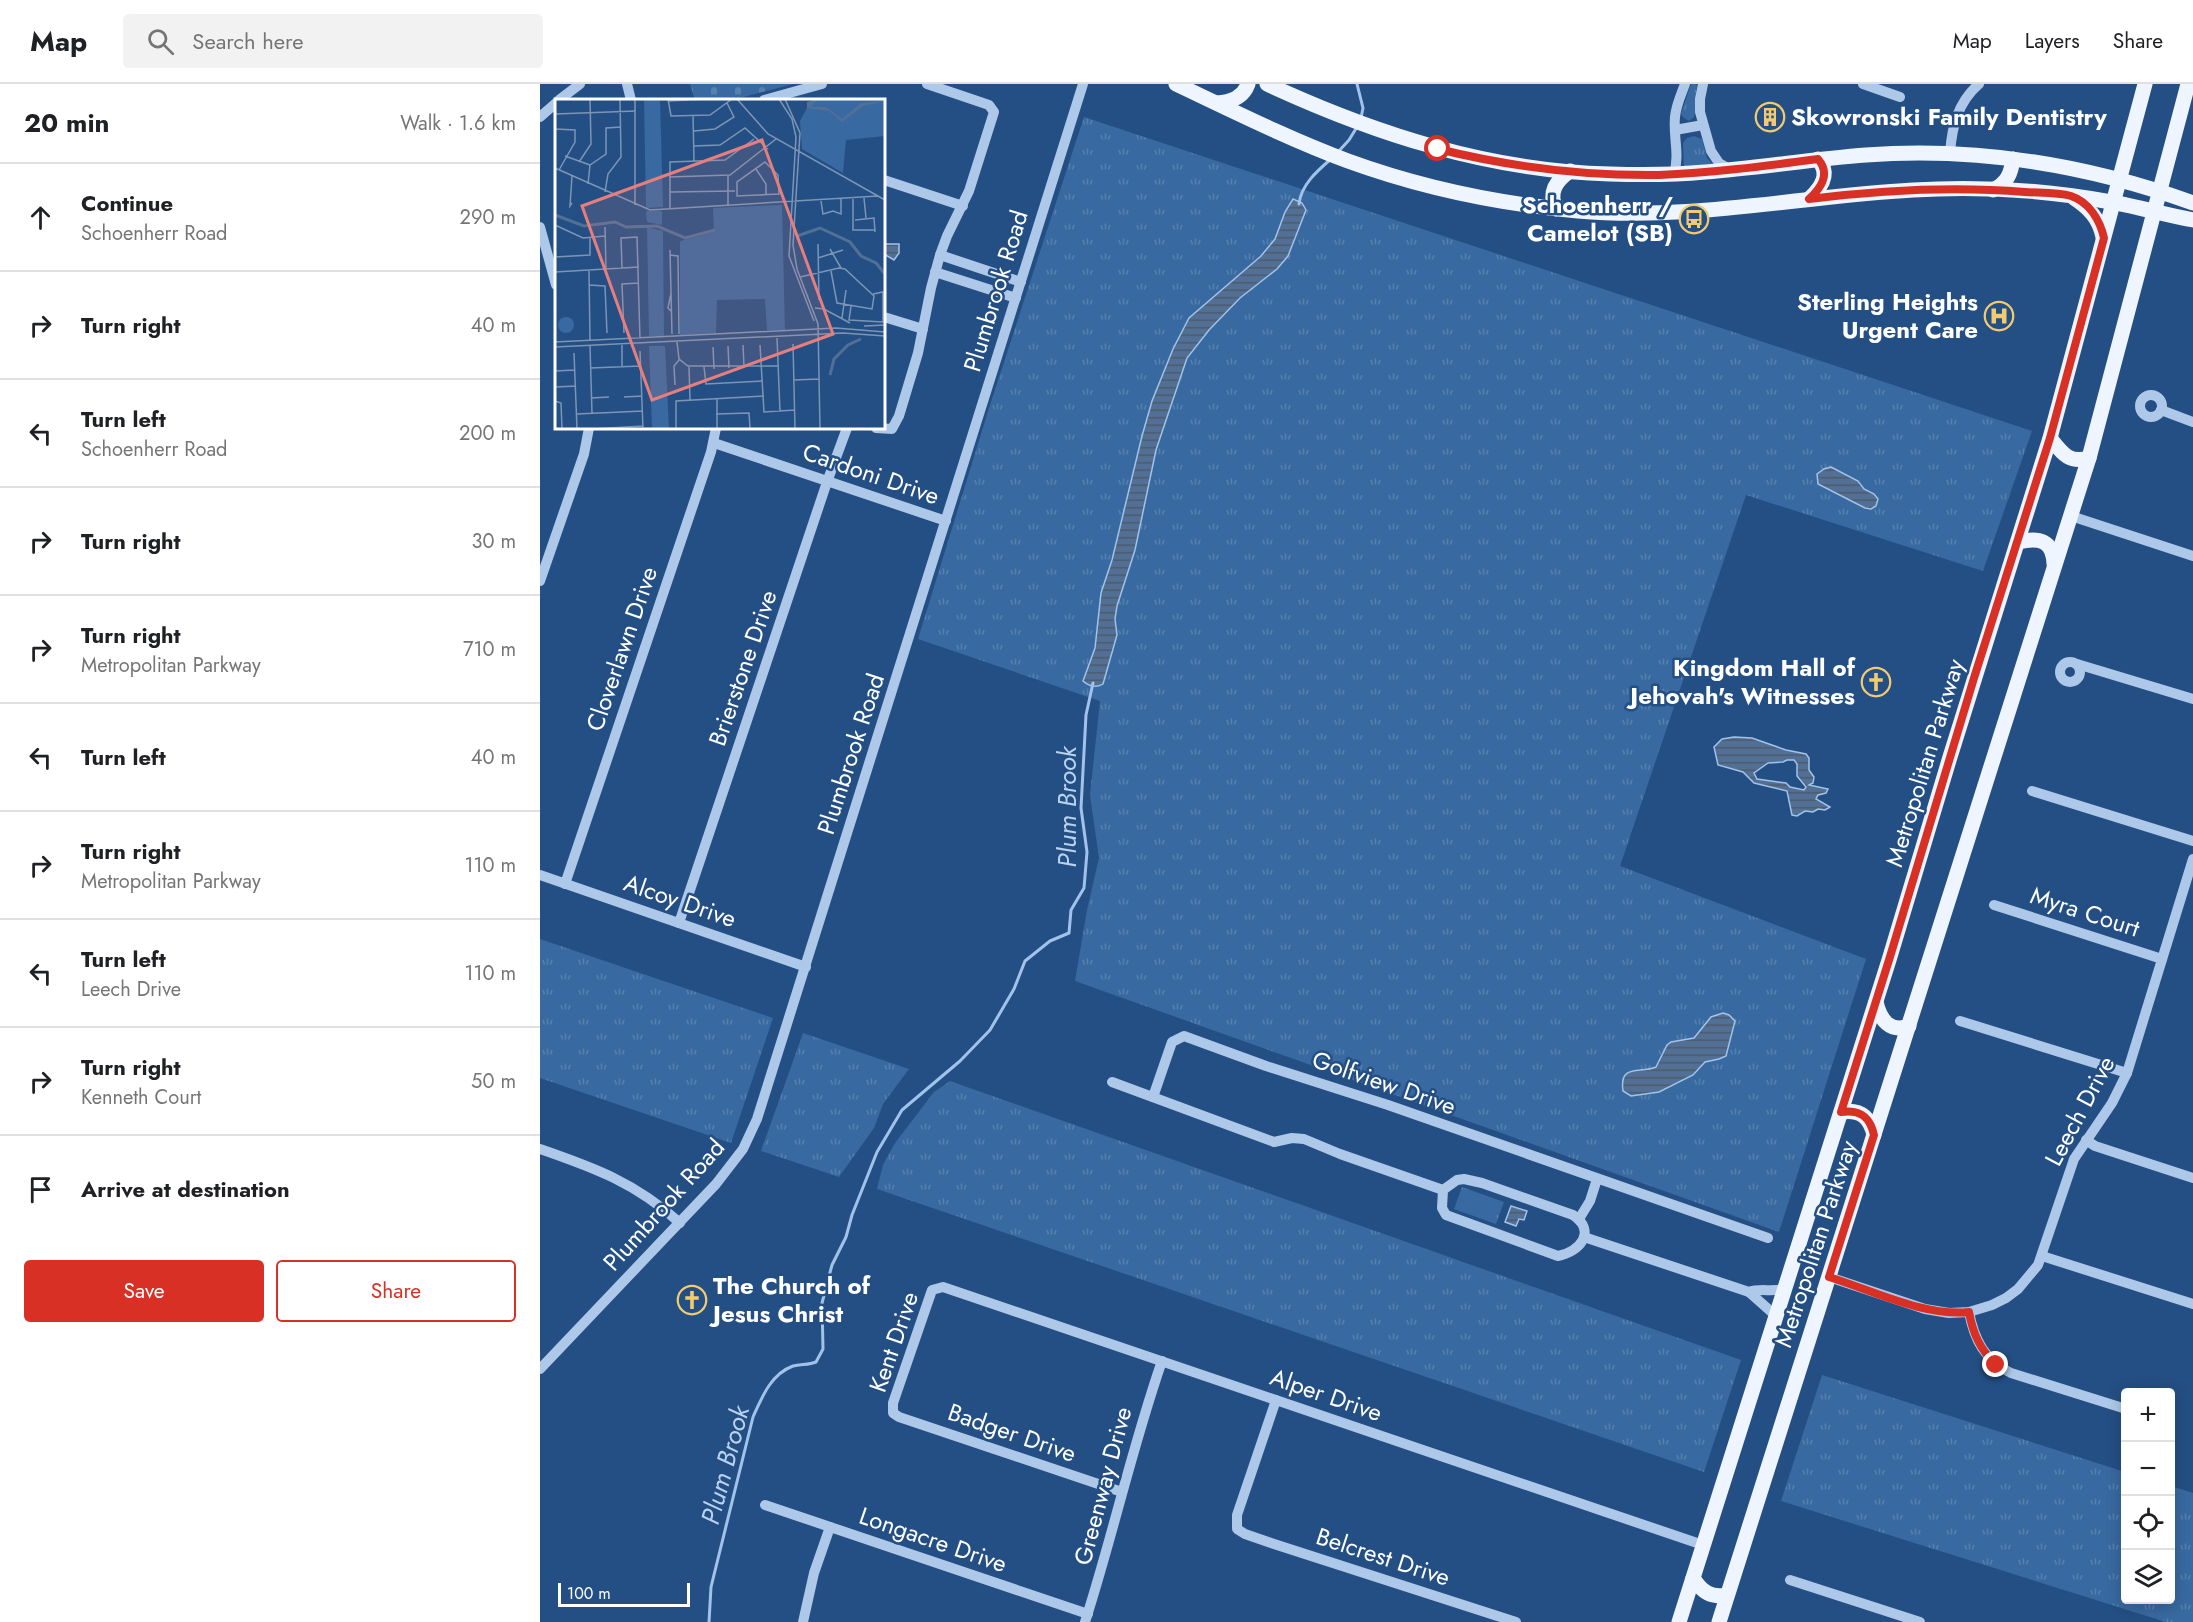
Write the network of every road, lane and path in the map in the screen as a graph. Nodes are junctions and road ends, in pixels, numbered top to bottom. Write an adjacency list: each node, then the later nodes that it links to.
1 (580, 84): 16 (street)
2 (627, 84): 17 (street)
3 (822, 84): 18 (street)
4 (927, 84): 38 (street)
5 (1083, 84): 47 (street, Plumbrook Road)
6 (1176, 84): 19 (main road)
7 (1248, 84): 19 (main road)
8 (1267, 84): 28 (main road)
9 (1685, 84): 23 (street)
10 (1703, 84): 22 (street)
11 (1863, 84): 15 (street)
12 (1979, 84): 24 (street)
13 (2145, 84): 30 (main road, Metropolitan Parkway)
14 (2187, 84): 33 (main road, Metropolitan Parkway)
15 (1900, 97)
16 (561, 99)
17 (631, 99)
18 (768, 99)
19 (1217, 103): 39 (main road)
20 (555, 104): 21 (street)
21 (540, 117)
22 (1703, 124): 23 (street); 27 (street)
23 (1675, 130): 29 (street)
24 (1950, 153): 25 (main road); 26 (main road)
25 (1818, 159): 27 (main road); 35 (main road)
26 (2013, 159): 30 (main road); 32 (main road)
27 (1731, 170): 29 (main road)
28 (1570, 171): 29 (main road); 39 (main road)
29 (1674, 174)
30 (2119, 179): 33 (main road); 36 (main road, Metropolitan Parkway)
31 (885, 180): 38 (street)
32 (1993, 190): 34 (main road); 35 (main road)
33 (2160, 191): 37 (main road); 40 (main road, Metropolitan Parkway)
34 (2071, 196): 36 (main road); 43 (main road)
35 (1809, 199): 39 (main road)
36 (2113, 202): 40 (main road); 43 (main road, Metropolitan Parkway)
37 (2193, 203)
38 (963, 206): 44 (street)
39 (1556, 208)
40 (2154, 211): 41 (main road); 59 (main road, Metropolitan Parkway)
41 (2193, 220)
42 (540, 227): 46 (street)
43 (2104, 238): 57 (main road, Metropolitan Parkway)
44 (940, 255): 45 (street); 47 (street)
45 (935, 272): 48 (street); 50 (street)
46 (555, 281)
47 (1021, 282): 48 (street, Plumbrook Road)
48 (1016, 298): 62 (street, Plumbrook Road)
49 (885, 317): 50 (street)
50 (923, 328): 56 (street)
51 (2161, 410): 52 (street)
52 (2193, 422)
53 (589, 429): 66 (street)
54 (716, 429): 58 (street, Cloverlawn Drive)
55 (848, 429): 60 (street, Brierstone Drive)
56 (885, 429)
57 (2050, 438): 59 (main road); 63 (main road, Metropolitan Parkway)
58 (714, 443): 60 (street, Cardoni Drive); 75 (street, Cloverlawn Drive)
59 (2089, 458): 61 (main road, Metropolitan Parkway)
60 (827, 482): 62 (street, Cardoni Drive); 77 (street, Brierstone Drive)
61 (2071, 516): 64 (street); 65 (main road, Metropolitan Parkway)
62 (946, 521): 79 (street, Plumbrook Road)
63 (2018, 542): 65 (main road); 80 (main road, Metropolitan Parkway)
64 (2193, 556)
65 (2055, 567): 82 (main road, Metropolitan Parkway)
66 (540, 581)
67 (2077, 664): 68 (street); 69 (street); 69 (street)
68 (2090, 670): 69 (street); 70 (street)
69 (2079, 677)
70 (2193, 699)
71 (2032, 791): 72 (street)
72 (2193, 841)
73 (2193, 859): 78 (street, Leech Drive)
74 (540, 876): 75 (street, Alcoy Drive)
75 (565, 884): 77 (street, Alcoy Drive)
76 (1994, 905): 78 (street, Myra Court)
77 (679, 923): 79 (street, Alcoy Drive)
78 (2162, 958): 83 (street, Leech Drive)
79 (806, 967): 94 (street, Plumbrook Road)
80 (1876, 1002): 82 (main road); 86 (main road, Metropolitan Parkway)
81 (1960, 1021): 83 (street)
82 (1909, 1026): 87 (main road, Metropolitan Parkway)
83 (2127, 1073): 88 (street, Leech Drive)
84 (1112, 1082): 85 (street)
85 (1154, 1097): 91 (street, Golfview Drive); 92 (street)
86 (1841, 1112): 87 (main road); 100 (main road, Metropolitan Parkway)
87 (1874, 1135): 98 (main road, Metropolitan Parkway)
88 (2086, 1140): 90 (street); 97 (street, Leech Drive)
89 (540, 1149): 94 (street)
90 (2193, 1178)
91 (1597, 1179): 93 (street); 96 (street, Golfview Drive)
92 (1443, 1190): 93 (street); 95 (street)
93 (1579, 1219): 95 (street)
94 (680, 1223): 106 (street, Plumbrook Road)
95 (1584, 1237): 101 (street)
96 (1768, 1238)
97 (2042, 1256): 102 (street); 103 (street, Leech Drive)
98 (1829, 1277): 103 (street, Leech Drive); 116 (main road, Metropolitan Parkway)
99 (935, 1288): 105 (street, Alper Drive); 109 (street, Kent Drive)
100 (1785, 1289): 101 (street); 104 (main road, Metropolitan Parkway)
101 (1749, 1292): 104 (street)
102 (2193, 1304)
103 (1969, 1312): 108 (street)
104 (1776, 1316): 113 (main road, Metropolitan Parkway)
105 (1162, 1361): 107 (street, Alper Drive); 110 (street, Greenway Drive)
106 (540, 1369)
107 (1276, 1400): 113 (street, Alper Drive); 119 (street, Belcrest Drive)
108 (2121, 1407)
109 (892, 1409): 110 (street, Badger Drive)
110 (1122, 1492): 117 (street, Greenway Drive)
111 (765, 1505): 112 (street, Longacre Drive)
112 (830, 1527): 117 (street, Longacre Drive); 120 (street)
113 (1703, 1545): 114 (main road, Metropolitan Parkway)
114 (1693, 1578): 116 (main road); 121 (main road, Metropolitan Parkway)
115 (1790, 1580): 118 (street)
116 (1727, 1595): 122 (main road, Metropolitan Parkway)
117 (1087, 1618)
118 (1905, 1620): 123 (street)
119 (1509, 1621)
120 (803, 1622)
121 (1679, 1622)
122 (1719, 1622)
123 (1920, 1622)

